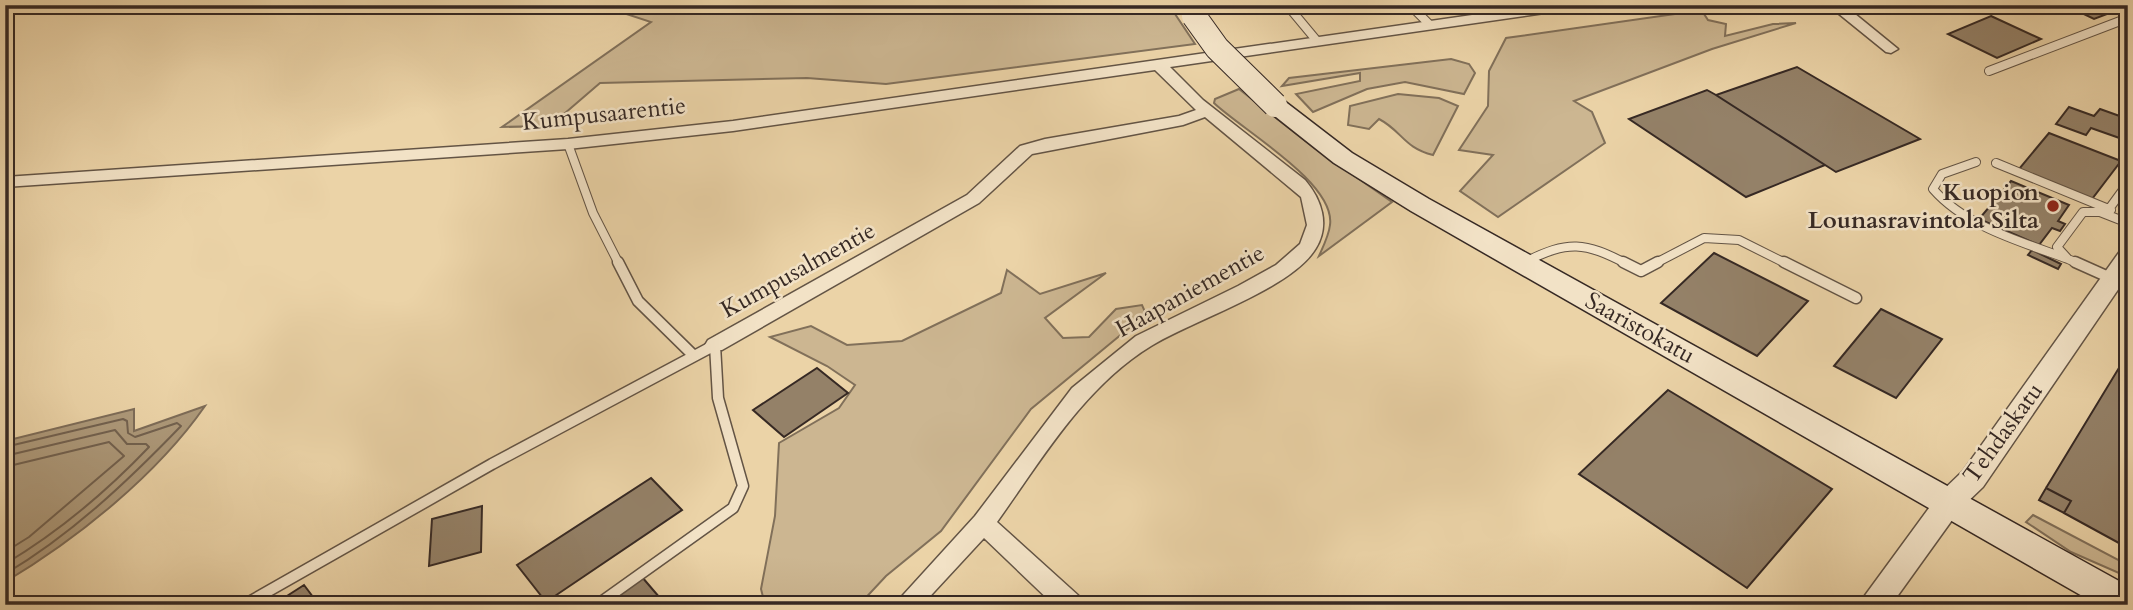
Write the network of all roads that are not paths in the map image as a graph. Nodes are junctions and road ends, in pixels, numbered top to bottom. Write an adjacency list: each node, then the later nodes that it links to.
1 (1287, 5): 10 (lane)
2 (1410, 5): 9 (lane)
3 (1479, 5): 7 (street)
4 (1572, 5): 7 (street)
5 (1835, 5): 11 (street)
6 (1192, 10): 24 (main road, Saaristokatu, bridge)
7 (1491, 16): 9 (street)
8 (2128, 18): 13 (lane)
9 (1430, 25): 10 (street)
10 (1317, 41): 12 (street, Kumpusaarentie)
11 (1891, 49)
12 (1158, 64): 14 (street, Haapaniementie); 15 (street, Kumpusaarentie)
13 (1989, 71)
14 (1207, 111): 27 (street, Kumpusalmentie); 30 (street, Haapaniementie)
15 (568, 144): 18 (street, Kumpusaarentie); 28 (lane)
16 (1976, 162): 23 (lane)
17 (1996, 163): 20 (lane)
18 (5, 182)
19 (2128, 183): 20 (lane)
20 (2109, 209): 21 (lane)
21 (2128, 216)
22 (2128, 223): 23 (lane)
23 (2068, 259): 25 (lane)
24 (1523, 263): 26 (lane); 29 (main road, Saaristokatu)
25 (2121, 268): 29 (street, Tehdaskatu)
26 (1856, 298)
27 (715, 345): 28 (lane); 33 (lane, Kumpusalmentie)
28 (694, 356): 32 (lane)
29 (1950, 501): 31 (main road, Saaristokatu); 36 (street, Tehdaskatu)
30 (983, 523): 34 (street, Haapaniementie); 35 (street)
31 (2128, 604)
32 (244, 605)
33 (597, 605)
34 (906, 605)
35 (1071, 605)
36 (1873, 605)

